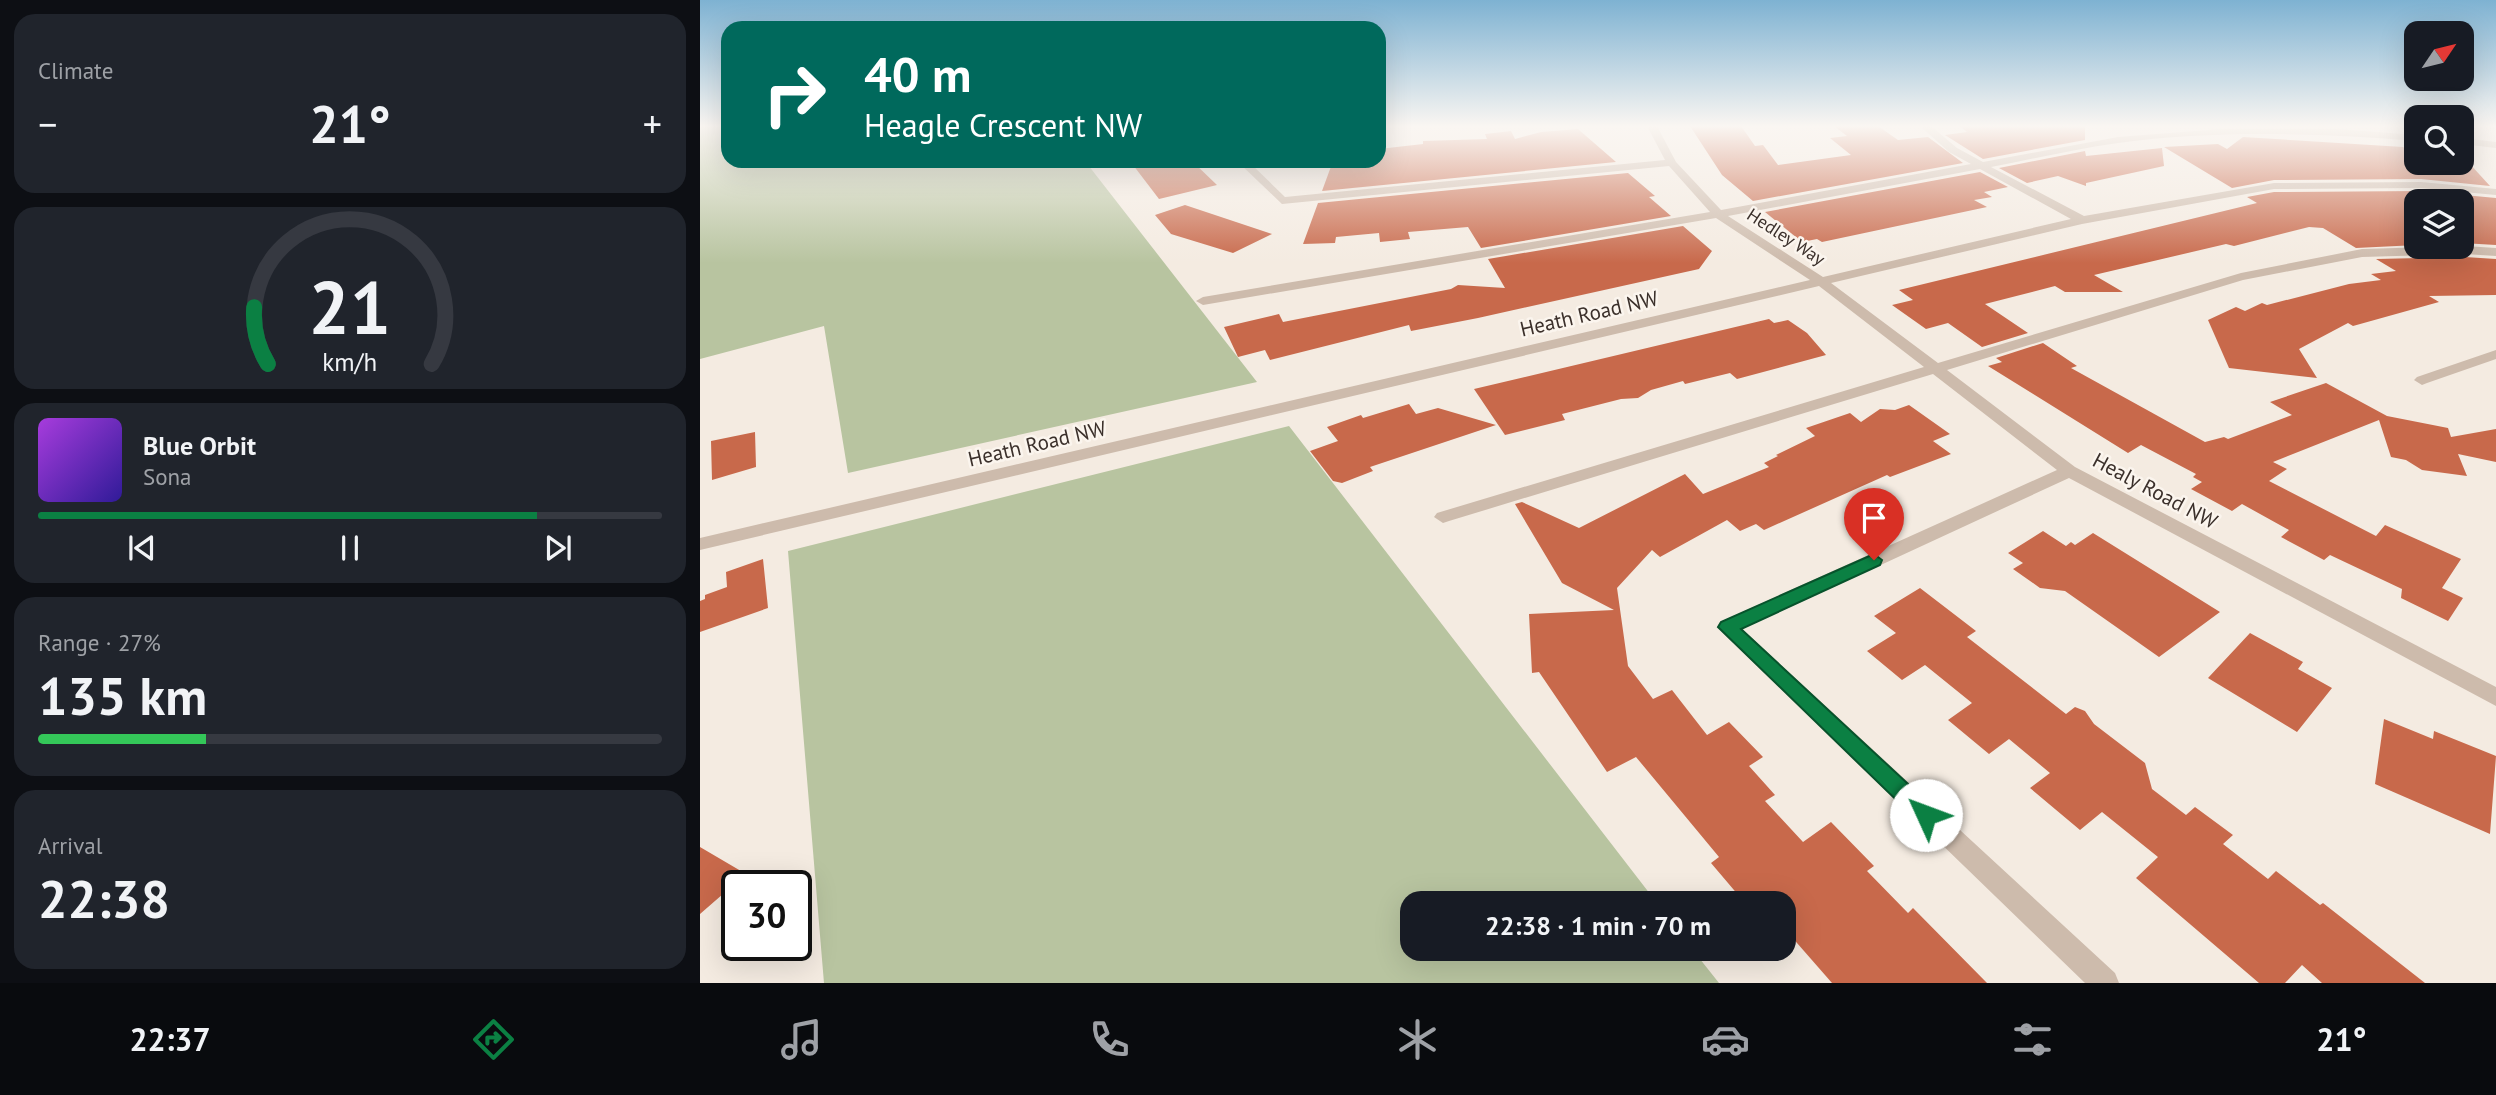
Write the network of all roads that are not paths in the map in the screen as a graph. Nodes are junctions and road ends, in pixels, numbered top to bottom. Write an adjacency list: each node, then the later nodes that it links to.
1 (1253, 172): 2 (street)
2 (1581, 172)
3 (1680, 172): 7 (street, Hedley Way)
4 (1951, 172): 7 (street)
5 (1994, 172): 8 (street)
6 (2496, 192): 8 (street, Heath Road NW)
7 (1718, 214): 10 (street, Hedley Way); 11 (street)
8 (2082, 220): 10 (street, Heath Road NW)
9 (2496, 253): 13 (street)
10 (1822, 282): 13 (street, Healy Road NW); 17 (street, Heath Road NW)
11 (1203, 301)
12 (2496, 354): 14 (street)
13 (1935, 368): 15 (street, Healy Road NW); 16 (street)
14 (2422, 380)
15 (2068, 471): 18 (street, Healy Road NW); 19 (street)
16 (1443, 517)
17 (700, 544)
18 (2496, 697)
19 (2105, 983)

